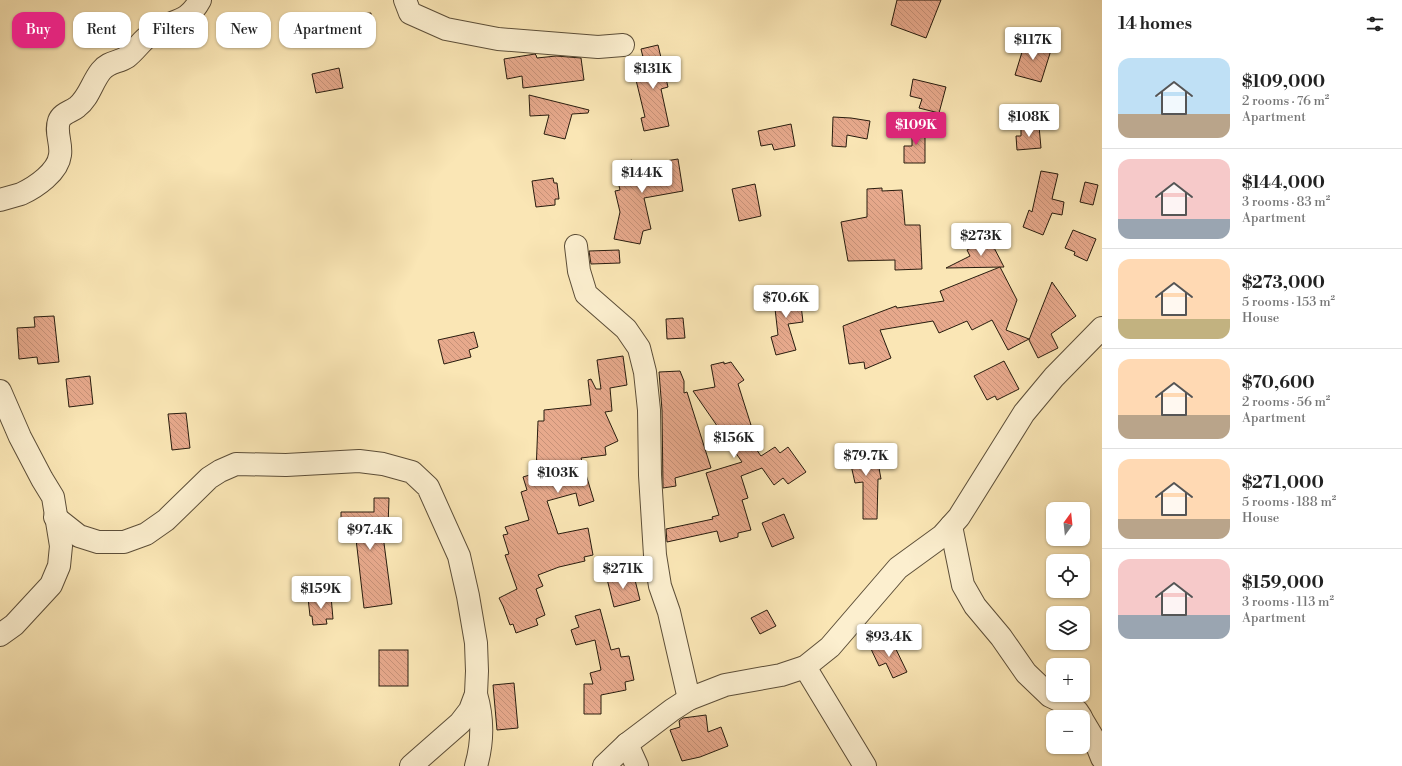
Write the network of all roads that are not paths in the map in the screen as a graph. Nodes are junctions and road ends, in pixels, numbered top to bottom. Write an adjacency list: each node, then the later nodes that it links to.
1 (200, 0): 4 (street)
2 (405, 0): 3 (street)
3 (623, 45)
4 (0, 200)
5 (576, 246): 13 (street)
6 (1102, 328): 9 (street)
7 (0, 391): 8 (street)
8 (55, 517): 10 (street); 12 (street)
9 (951, 526): 11 (street); 14 (street)
10 (0, 636)
11 (805, 667): 13 (street); 22 (street)
12 (476, 694): 18 (street); 19 (street)
13 (689, 699): 16 (street)
14 (1076, 710)
15 (1090, 733): 17 (street)
16 (627, 744): 20 (street); 21 (street)
17 (1102, 758)
18 (411, 766)
19 (476, 766)
20 (604, 766)
21 (637, 766)
22 (865, 766)

